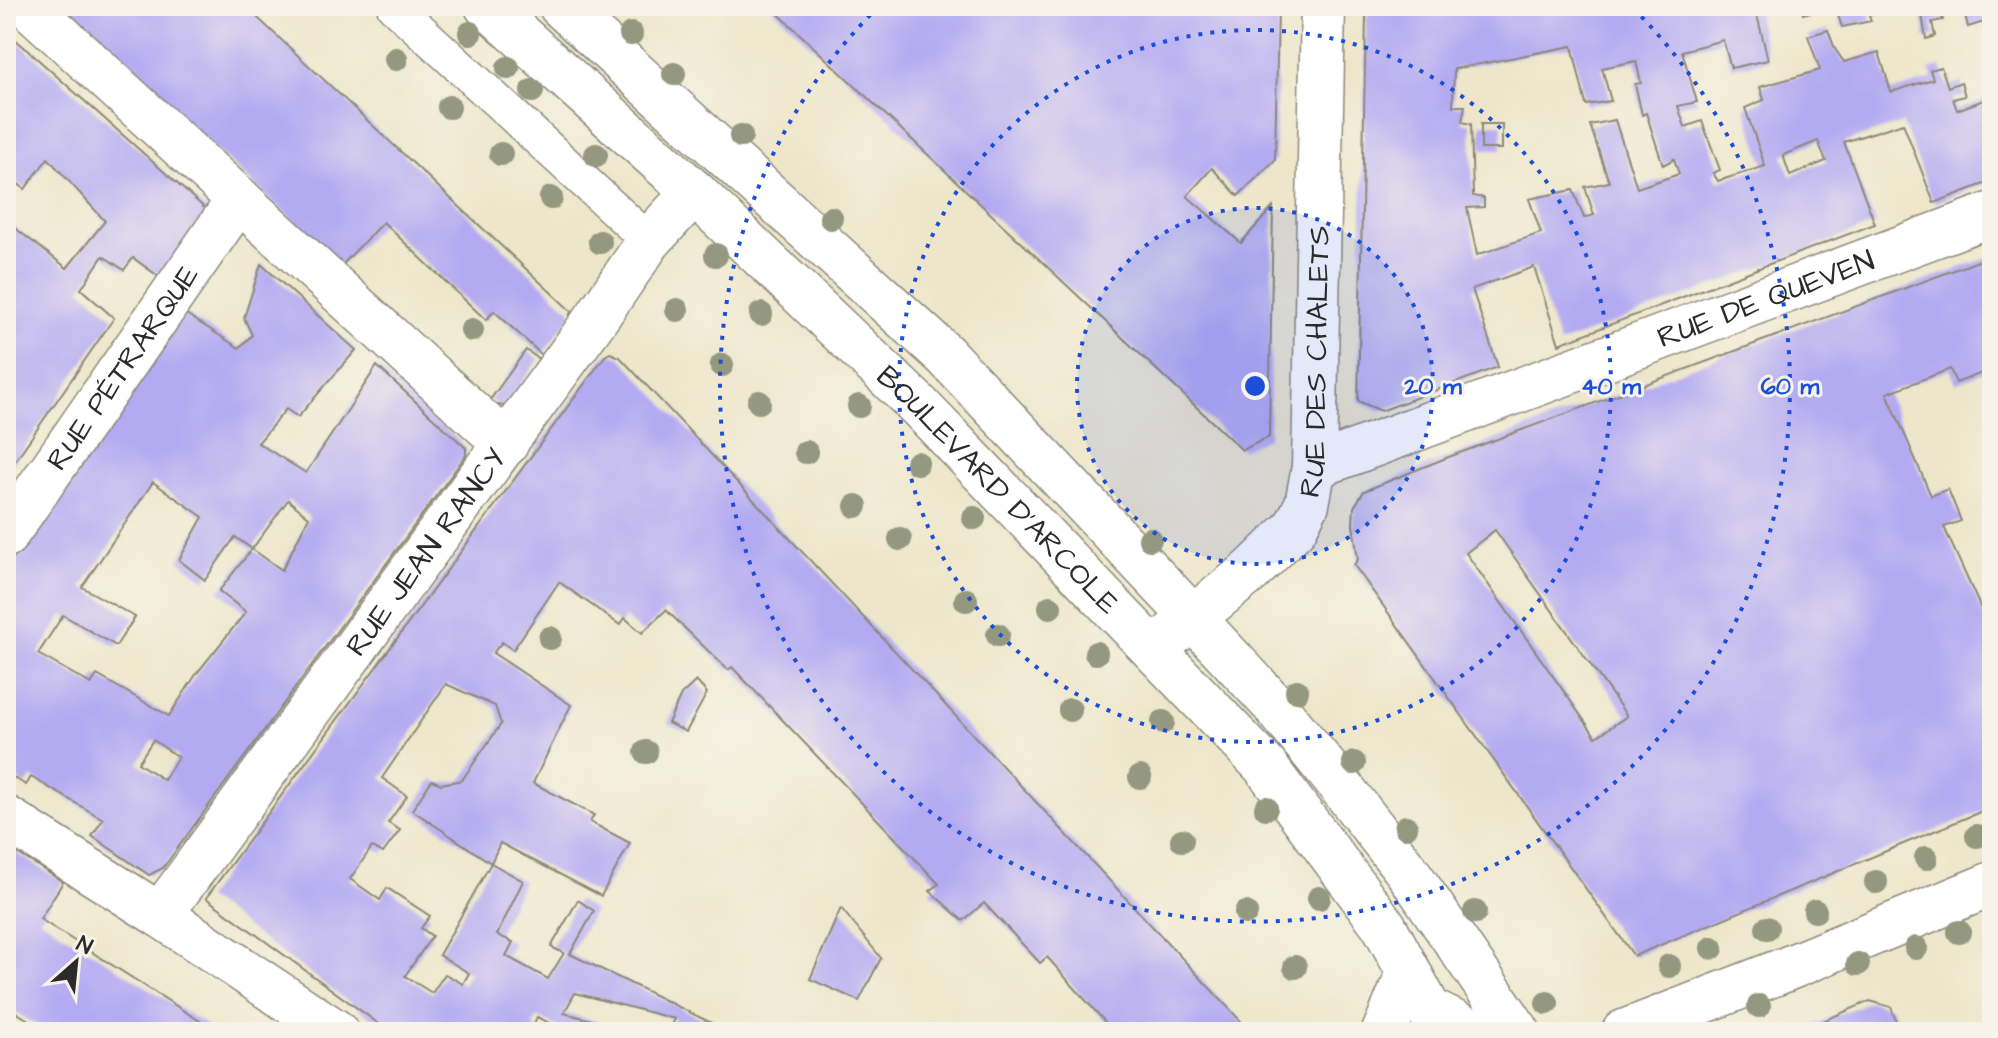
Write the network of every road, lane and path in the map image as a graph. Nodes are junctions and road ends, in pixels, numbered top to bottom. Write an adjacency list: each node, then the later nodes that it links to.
1 (28, 6): 7 (street)
2 (394, 6): 9 (lane)
3 (487, 6): 6 (street, BOULEVARD D'ARCOLE)
4 (561, 6): 13 (street, BOULEVARD D'ARCOLE)
5 (1323, 6): 11 (street, RUE DES CHALETS)
6 (694, 192): 9 (street, RUE JEAN RANCY); 14 (street, BOULEVARD D'ARCOLE)
7 (239, 199): 10 (street); 12 (street, RUE PÉTRARQUE)
8 (1992, 214): 11 (street, RUE DE QUEVEN)
9 (649, 241): 10 (street, RUE JEAN RANCY)
10 (506, 444): 17 (street, RUE JEAN RANCY)
11 (1314, 467): 13 (street, RUE DES CHALETS)
12 (6, 535)
13 (1194, 619): 14 (street, RUE DES CHALETS); 23 (street, BOULEVARD D'ARCOLE)
14 (1154, 649): 18 (street, BOULEVARD D'ARCOLE)
15 (6, 818): 17 (street)
16 (1992, 884): 24 (street)
17 (160, 915): 20 (street)
18 (1409, 972): 19 (street, BOULEVARD D'ARCOLE); 21 (street)
19 (1435, 1021): 22 (street)
20 (336, 1032)
21 (1384, 1032)
22 (1473, 1032)
23 (1518, 1032)
24 (1624, 1032)

